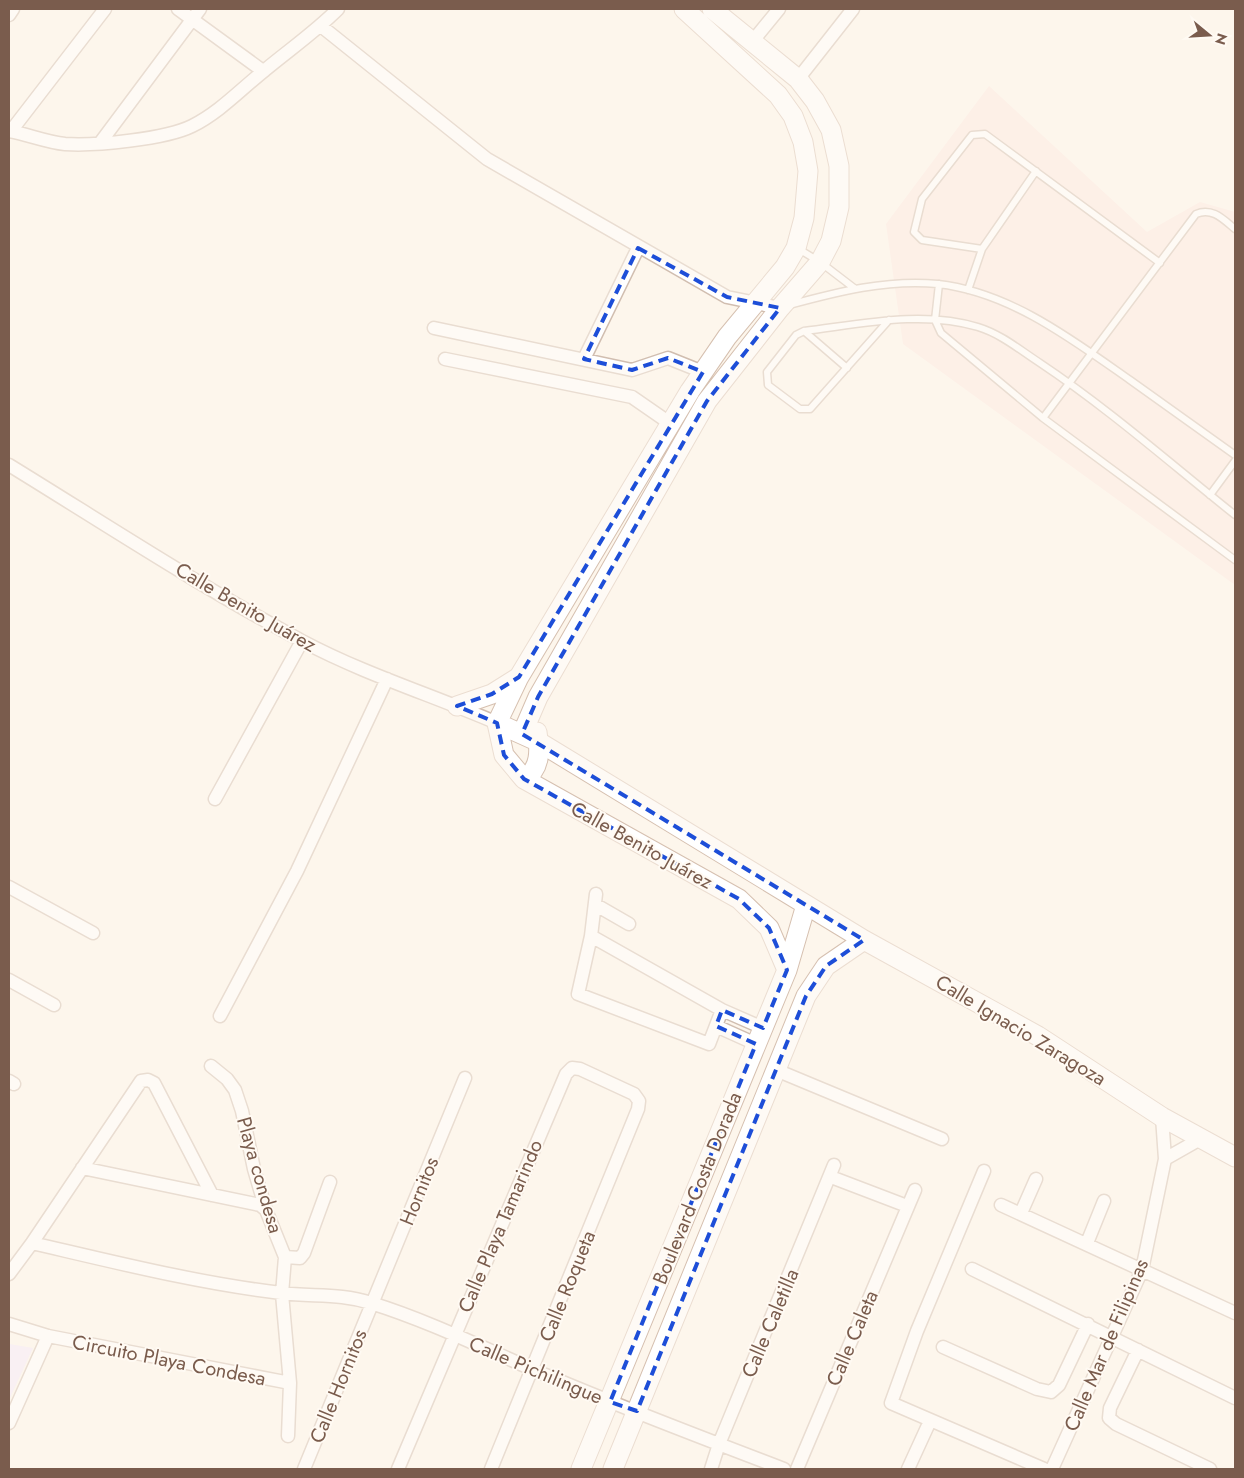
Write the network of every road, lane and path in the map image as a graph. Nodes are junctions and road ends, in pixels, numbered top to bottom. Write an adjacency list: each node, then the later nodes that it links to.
1 (13, 9): 10 (street)
2 (105, 9): 15 (street)
3 (178, 9): 9 (street)
4 (338, 9): 11 (street)
5 (684, 9): 20 (main road)
6 (712, 9): 12 (main road)
7 (779, 9): 12 (street)
8 (853, 9): 14 (street)
9 (196, 14): 13 (street); 16 (street)
10 (9, 15)
11 (321, 26): 13 (street); 19 (street)
12 (752, 42): 14 (main road)
13 (263, 71): 16 (street)
14 (798, 79): 22 (main road)
15 (10, 131): 16 (street)
16 (100, 143)
17 (1036, 171): 21 (lane); 21 (lane); 23 (lane)
18 (1235, 228): 23 (lane)
19 (638, 248): 27 (street); 35 (street)
20 (796, 248): 22 (lane); 27 (main road)
21 (982, 250): 26 (lane)
22 (820, 262): 25 (lane); 28 (main road)
23 (1160, 263): 33 (lane)
24 (939, 284): 25 (lane); 26 (lane); 30 (lane)
25 (854, 288): 28 (lane)
26 (968, 290): 33 (lane)
27 (753, 304): 28 (street); 37 (main road)
28 (780, 308): 45 (main road)
29 (889, 320): 30 (lane); 32 (lane); 36 (lane)
30 (935, 320): 38 (lane); 39 (lane)
31 (434, 328): 35 (street)
32 (804, 331): 36 (lane); 36 (lane)
33 (1092, 354): 38 (lane); 41 (lane)
34 (445, 359): 40 (street)
35 (584, 359): 37 (street)
36 (847, 368)
37 (703, 372): 40 (main road)
38 (1070, 383): 39 (lane); 46 (lane)
39 (1043, 418): 48 (lane)
40 (674, 420): 43 (main road)
41 (1235, 455)
42 (1235, 461): 46 (lane)
43 (647, 463): 45 (main road); 50 (main road)
44 (9, 465): 49 (street, Calle Benito Juárez)
45 (664, 476): 52 (main road)
46 (1210, 495): 47 (lane)
47 (1235, 515)
48 (1235, 560)
49 (302, 641): 51 (street, Calle Benito Juárez); 58 (street)
50 (519, 677): 53 (main road); 54 (main road)
51 (387, 680): 53 (street, Calle Benito Juárez); 69 (street)
52 (538, 697): 55 (main road); 56 (main road)
53 (457, 706): 54 (street, Calle Benito Juárez)
54 (497, 723): 55 (main road, Calle Benito Juárez); 57 (main road, Calle Benito Juárez)
55 (522, 734): 56 (main road, Calle Benito Juárez)
56 (539, 742): 57 (main road); 60 (main road, Calle Benito Juárez)
57 (524, 779): 65 (main road, Calle Benito Juárez)
58 (216, 799)
59 (9, 887): 62 (street)
60 (806, 905): 64 (main road, Calle Ignacio Zaragoza); 65 (main road, Boulevard Costa Dorada)
61 (629, 924): 63 (street)
62 (93, 933)
63 (591, 936): 68 (street); 70 (street)
64 (864, 940): 73 (main road, Boulevard Costa Dorada); 77 (main road, Calle Ignacio Zaragoza)
65 (787, 970): 71 (main road, Boulevard Costa Dorada)
66 (9, 980): 67 (street)
67 (54, 1005)
68 (722, 1010): 70 (street); 71 (street)
69 (220, 1016)
70 (716, 1026): 71 (street)
71 (757, 1044): 76 (main road); 112 (main road, Boulevard Costa Dorada)
72 (211, 1066): 91 (street, Playa condesa)
73 (776, 1070): 76 (main road, Boulevard Costa Dorada); 79 (street)
74 (465, 1078): 100 (street, Hornitos)
75 (639, 1101): 104 (street, Calle Playa Tamarindo); 109 (street, Calle Roqueta)
76 (761, 1107): 113 (main road, Boulevard Costa Dorada)
77 (1162, 1117): 78 (main road, Calle Ignacio Zaragoza); 81 (street, Calle Mar de Filipinas)
78 (1202, 1138): 80 (main road, Calle Ignacio Zaragoza); 81 (street)
79 (942, 1139)
80 (1235, 1157)
81 (1165, 1159): 97 (street, Calle Mar de Filipinas)
82 (82, 1168): 87 (street); 87 (street); 93 (street)
83 (984, 1171): 114 (street)
84 (1036, 1179): 92 (street)
85 (330, 1182): 95 (street)
86 (915, 1190): 90 (street, Calle Caleta)
87 (212, 1195): 91 (street)
88 (1104, 1201): 94 (street)
89 (1002, 1205): 92 (street)
90 (907, 1206): 117 (street, Calle Caletilla); 125 (street, Calle Caleta)
91 (266, 1210): 95 (street, Playa condesa)
92 (1021, 1213): 94 (street)
93 (32, 1243): 98 (street); 99 (street, Calle Pichilingue)
94 (1087, 1243): 97 (street)
95 (285, 1257): 99 (street, Playa condesa)
96 (972, 1269): 103 (street)
97 (1142, 1270): 101 (street); 106 (street, Calle Mar de Filipinas)
98 (9, 1274)
99 (282, 1294): 100 (street, Calle Pichilingue); 110 (street, Circuito Playa Condesa)
100 (372, 1303): 104 (street, Calle Pichilingue); 118 (street, Calle Hornitos)
101 (1235, 1313)
102 (9, 1324): 105 (street, Circuito Playa Condesa)
103 (1088, 1324): 106 (street); 107 (street)
104 (454, 1335): 109 (street, Calle Pichilingue); 119 (street, Calle Playa Tamarindo)
105 (48, 1336): 110 (street, Circuito Playa Condesa); 115 (street, Circuito Playa Condesa)
106 (1112, 1337): 108 (street); 128 (street, Calle Mar de Filipinas)
107 (943, 1347)
108 (1138, 1350): 111 (street); 129 (street)
109 (534, 1370): 112 (street, Calle Pichilingue); 120 (street, Calle Roqueta)
110 (290, 1383): 116 (street, Circuito Playa Condesa)
111 (1235, 1398)
112 (610, 1402): 113 (street, Calle Pichilingue); 121 (main road, Boulevard Costa Dorada)
113 (637, 1410): 117 (street, Calle Pichilingue); 122 (main road, Boulevard Costa Dorada)
114 (930, 1421): 126 (street); 127 (street)
115 (9, 1423)
116 (288, 1436)
117 (719, 1444): 123 (street, Calle Caletilla); 124 (street, Calle Pichilingue)
118 (304, 1469)
119 (398, 1469)
120 (491, 1469)
121 (582, 1469)
122 (612, 1469)
123 (711, 1469)
124 (784, 1469)
125 (797, 1469)
126 (908, 1469)
127 (1044, 1469)
128 (1052, 1469)
129 (1210, 1469)

